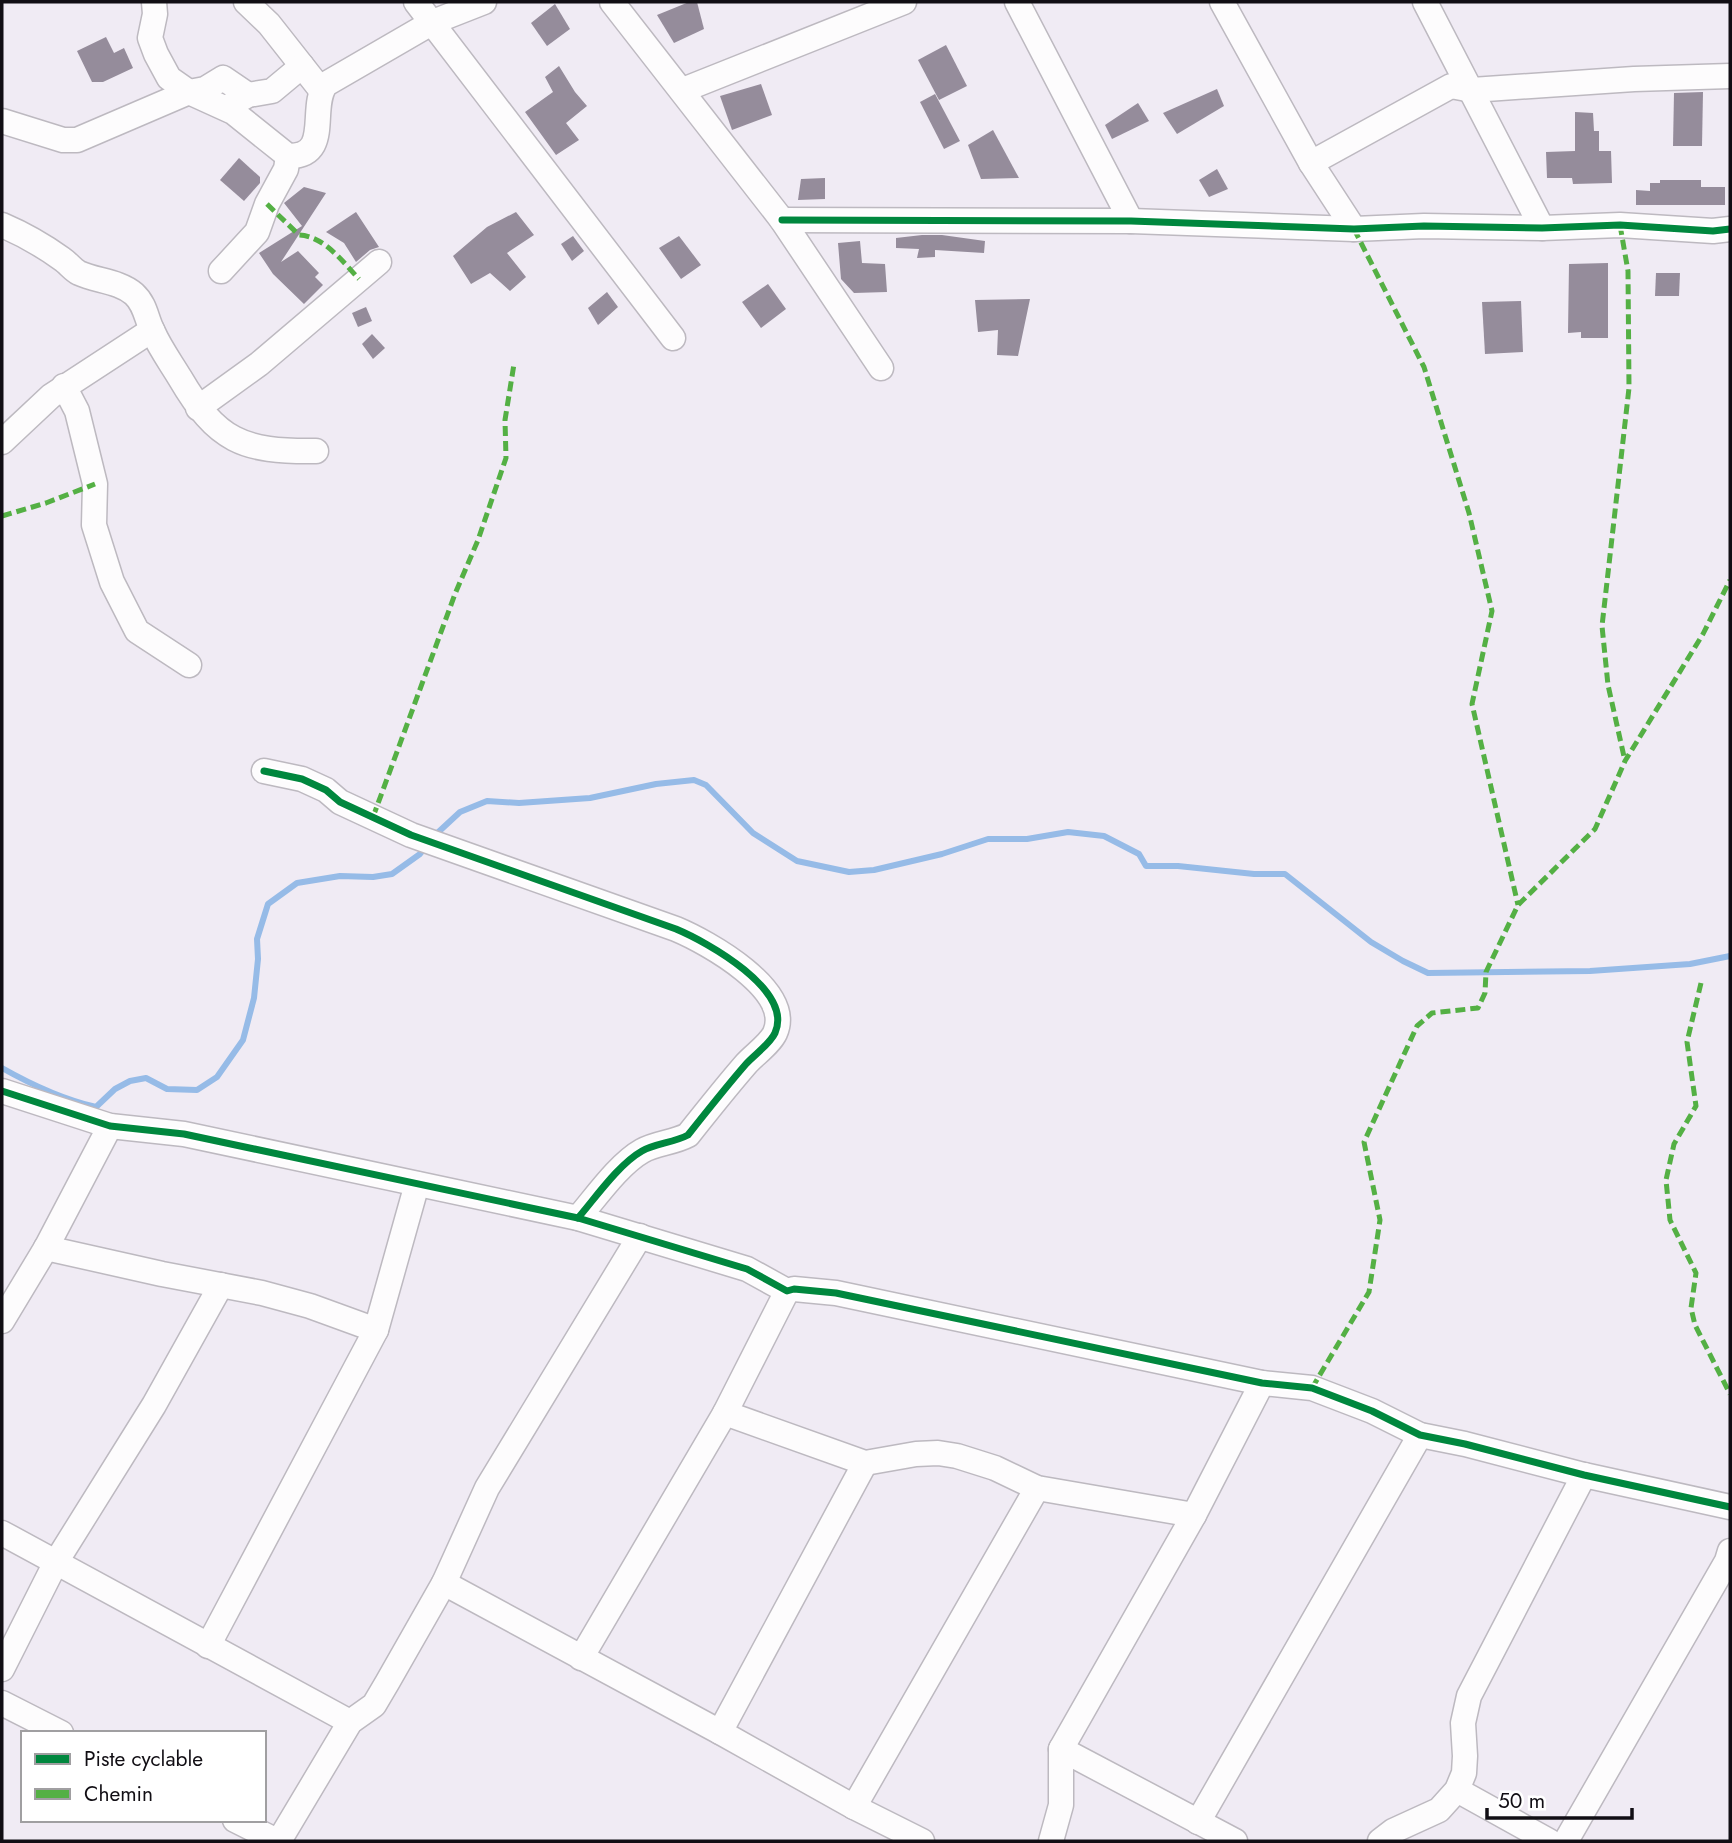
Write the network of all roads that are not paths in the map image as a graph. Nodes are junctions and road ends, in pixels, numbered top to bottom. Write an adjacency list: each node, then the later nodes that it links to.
1 (154, 2): 16 (street)
2 (246, 2): 11 (street)
3 (416, 2): 10 (street)
4 (484, 2): 10 (street)
5 (612, 2): 14 (street)
6 (904, 2): 14 (street)
7 (1017, 2): 23 (street)
8 (1222, 2): 21 (street)
9 (1425, 2): 15 (street)
10 (433, 22): 13 (street); 31 (street)
11 (302, 66): 13 (street); 17 (street)
12 (1730, 76): 15 (street)
13 (321, 90): 20 (street)
14 (683, 90): 22 (street)
15 (1472, 90): 21 (street); 25 (street)
16 (189, 92): 17 (street); 18 (street); 19 (street)
17 (248, 95): 18 (street)
18 (225, 108): 20 (street)
19 (2, 121)
20 (288, 156): 29 (street)
21 (1311, 163): 26 (street)
22 (782, 220): 23 (street); 32 (street)
23 (1131, 221): 26 (street)
24 (2, 225): 30 (street)
25 (1542, 228): 26 (street); 27 (street)
26 (1354, 229)
27 (1730, 229)
28 (379, 262): 34 (street)
29 (221, 271)
30 (152, 330): 33 (street); 34 (street)
31 (673, 338)
32 (881, 368)
33 (64, 386): 35 (street); 37 (street)
34 (198, 408): 36 (street)
35 (2, 442)
36 (316, 450)
37 (189, 666)
38 (264, 771): 42 (street)
39 (2, 1091): 40 (street)
40 (110, 1126): 41 (street); 44 (street)
41 (417, 1184): 42 (street); 48 (street)
42 (578, 1218): 43 (street)
43 (640, 1237): 46 (street); 60 (street)
44 (46, 1248): 45 (street); 47 (street)
45 (221, 1285): 48 (street); 59 (street)
46 (787, 1291): 49 (street); 50 (street)
47 (2, 1321)
48 (376, 1331): 61 (street)
49 (1262, 1383): 51 (street); 56 (street)
50 (725, 1413): 52 (street); 62 (street)
51 (1420, 1435): 53 (street); 72 (street)
52 (865, 1463): 54 (street); 67 (street)
53 (1584, 1475): 55 (street); 69 (street)
54 (1037, 1488): 56 (street); 70 (street)
55 (1730, 1507)
56 (1194, 1515): 68 (street)
57 (2, 1533): 59 (street)
58 (1730, 1551): 79 (street)
59 (56, 1562): 61 (street); 63 (street)
60 (444, 1583): 62 (street); 65 (street)
61 (208, 1646): 65 (street)
62 (581, 1658): 67 (street)
63 (2, 1670)
64 (2, 1703): 66 (street)
65 (350, 1722): 73 (street)
66 (57, 1731)
67 (720, 1732): 70 (street)
68 (1061, 1749): 72 (street); 75 (street)
69 (1457, 1790): 77 (street); 78 (street)
70 (854, 1807): 74 (street)
71 (239, 1822): 73 (street)
72 (1198, 1822): 76 (street)
73 (278, 1841)
74 (922, 1841)
75 (1051, 1841)
76 (1235, 1841)
77 (1380, 1841)
78 (1549, 1841)
79 (1566, 1841)

